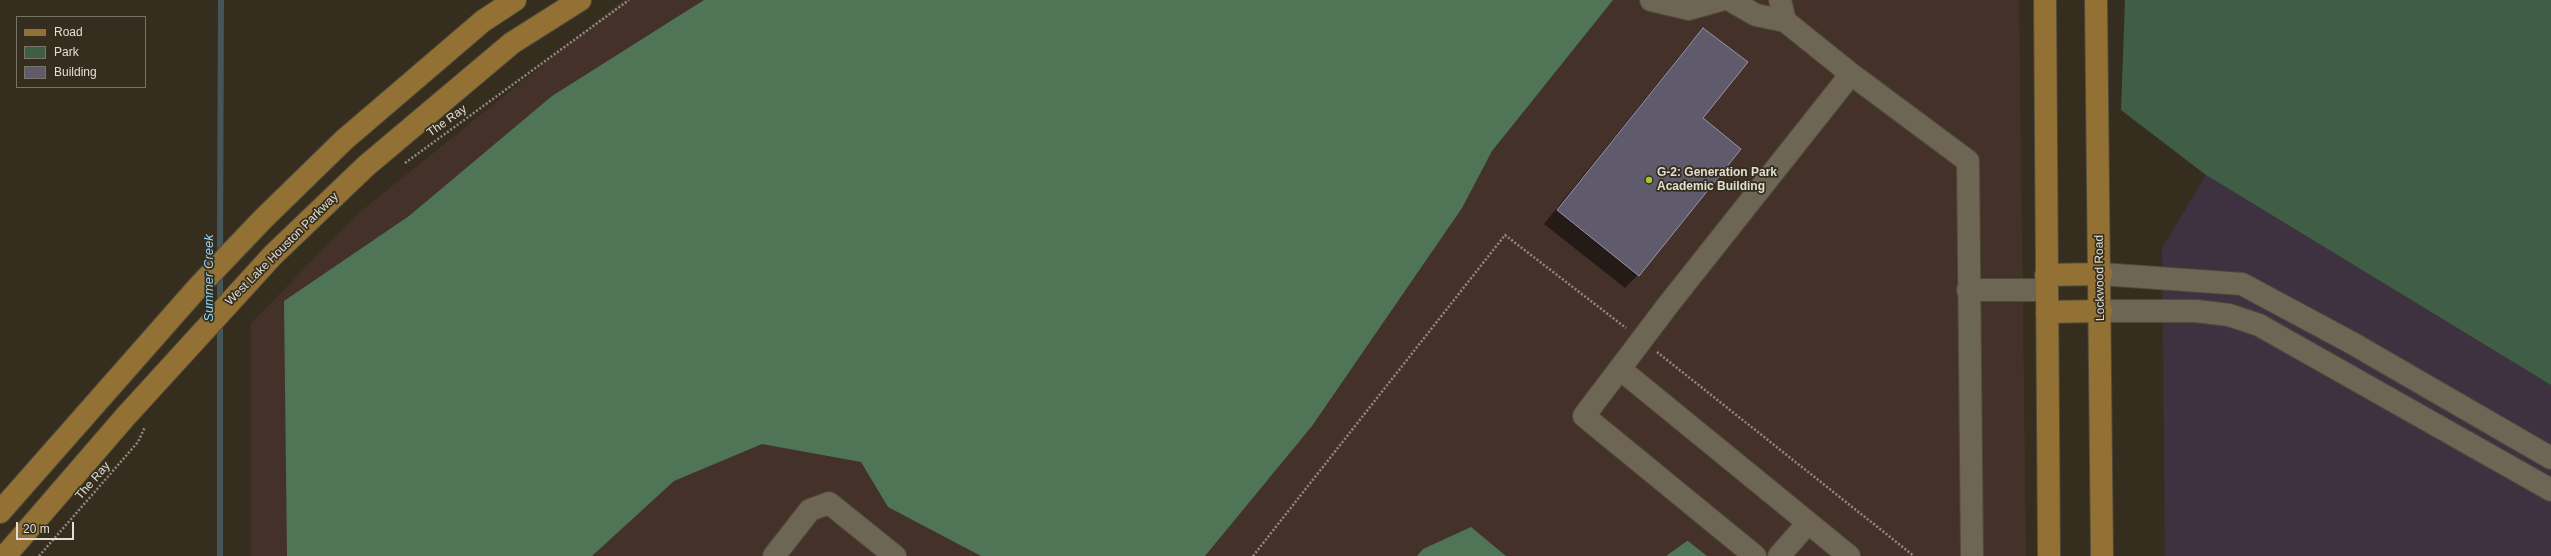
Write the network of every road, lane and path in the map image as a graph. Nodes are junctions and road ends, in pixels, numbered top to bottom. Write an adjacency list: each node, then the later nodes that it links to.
1 (515, 0): 27 (main road)
2 (580, 0): 29 (main road, West Lake Houston Parkway)
3 (629, 0): 12 (path, The Ray)
4 (1651, 0): 5 (lane)
5 (1721, 0)
6 (1730, 0): 10 (lane)
7 (1780, 0): 10 (lane)
8 (2045, 0): 14 (main road)
9 (2096, 0): 13 (main road, Lockwood Road)
10 (1785, 21): 11 (lane)
11 (1851, 74): 15 (lane); 19 (lane)
12 (402, 165)
13 (2101, 274): 14 (main road); 17 (main road, Lockwood Road); 18 (lane)
14 (2046, 283): 15 (lane); 16 (main road)
15 (1968, 290): 38 (lane)
16 (2046, 312): 17 (main road); 39 (main road)
17 (2101, 312): 20 (lane); 40 (main road, Lockwood Road)
18 (2323, 328): 20 (lane); 21 (lane)
19 (1641, 340): 22 (lane); 33 (path); 37 (path)
20 (2307, 353): 23 (lane)
21 (2370, 354): 23 (lane); 25 (lane)
22 (1620, 369): 28 (lane); 34 (lane)
23 (2356, 380): 26 (lane)
24 (147, 424): 30 (path, The Ray)
25 (2551, 458)
26 (2551, 490)
27 (0, 512)
28 (1808, 523): 35 (lane); 36 (lane)
29 (5, 556)
30 (39, 556)
31 (774, 556): 32 (lane)
32 (895, 556)
33 (1253, 556)
34 (1755, 556)
35 (1779, 556)
36 (1849, 556)
37 (1914, 556)
38 (1972, 556)
39 (2049, 556)
40 (2102, 556)

